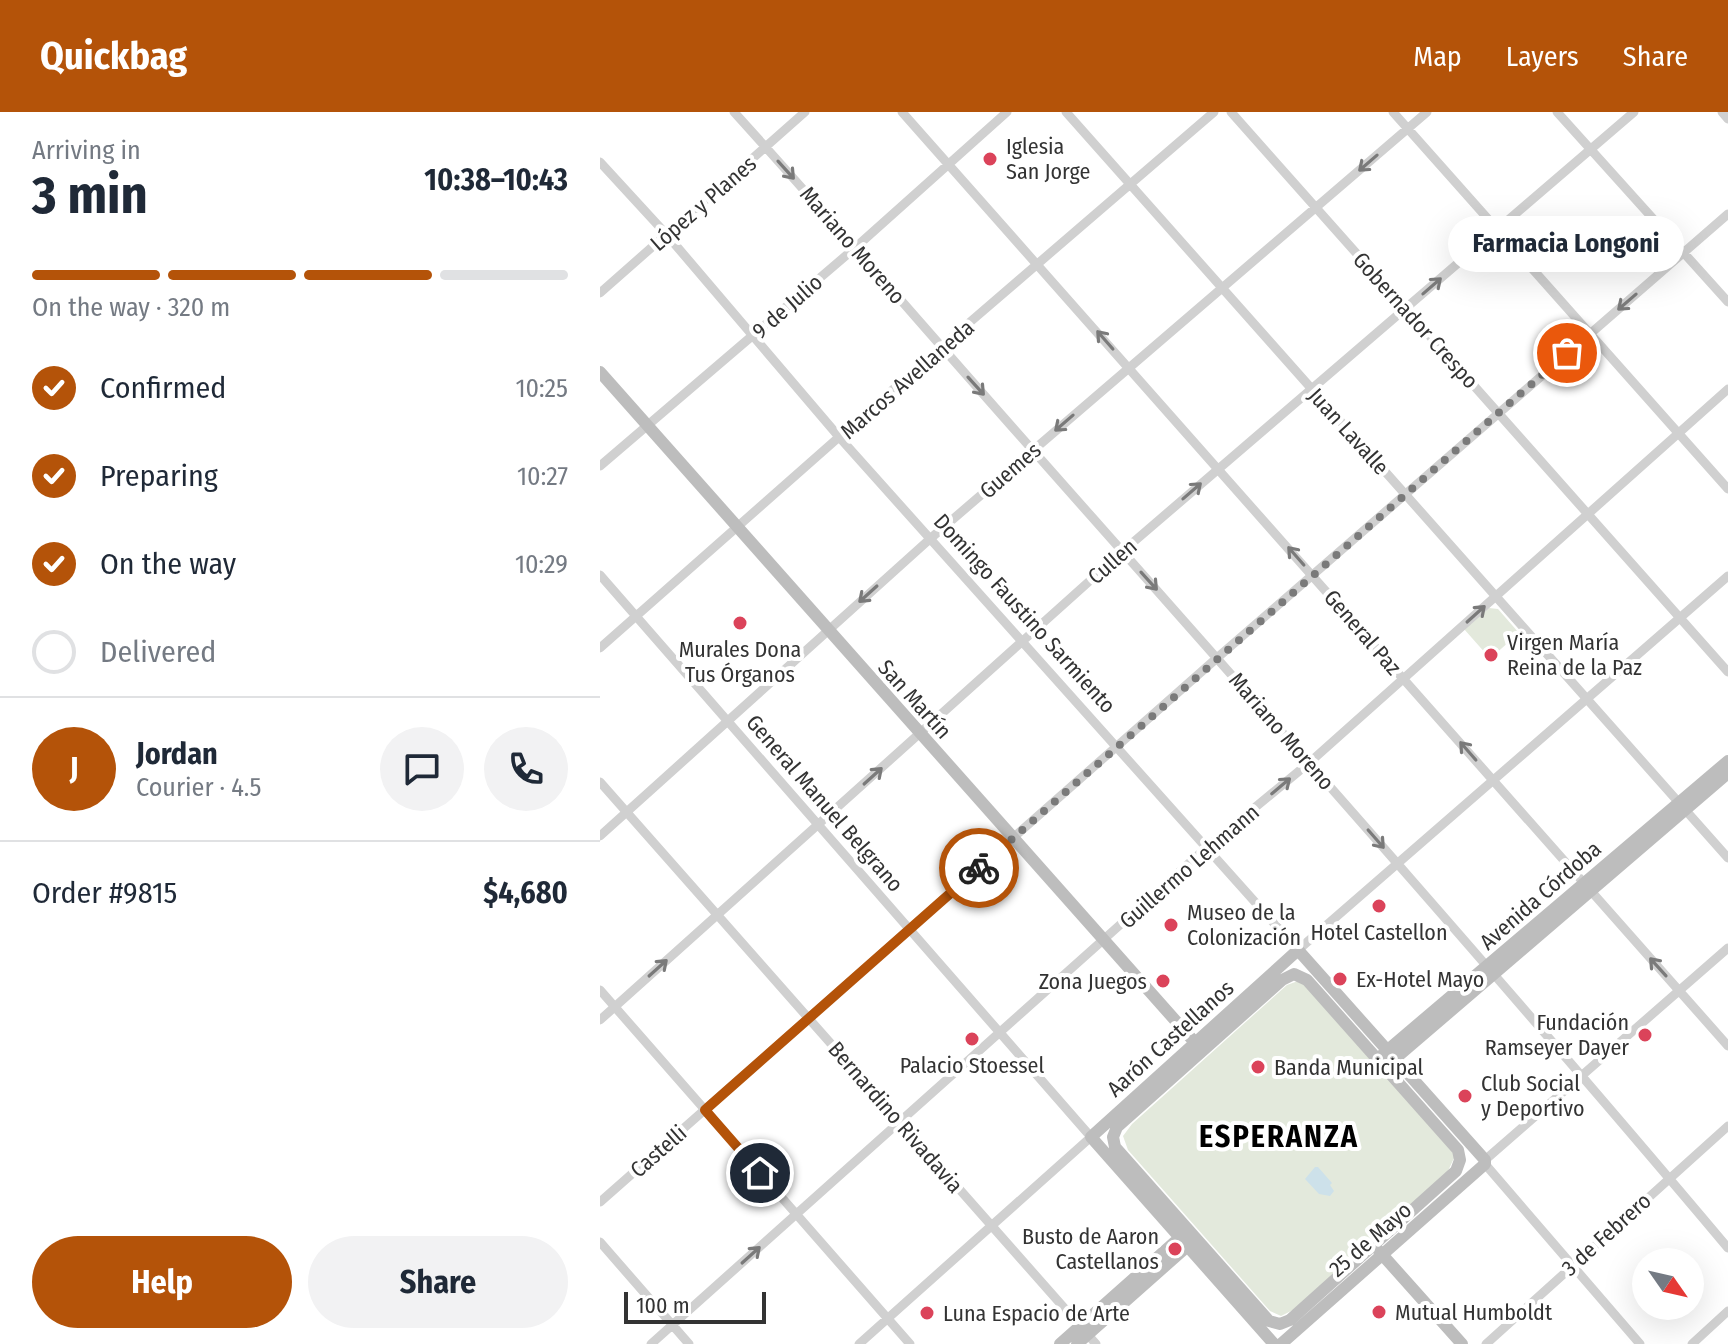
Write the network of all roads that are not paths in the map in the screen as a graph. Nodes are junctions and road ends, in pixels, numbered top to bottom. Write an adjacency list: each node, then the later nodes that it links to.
1 (734, 112): 15 (street, Mariano Moreno)
2 (805, 112): 15 (street, López y Planes)
3 (902, 112): 18 (street, General Paz)
4 (1007, 112): 18 (street, 9 de Julio)
5 (1066, 112): 19 (street, Juan Lavalle)
6 (1214, 112): 19 (street, Marcos Avellaneda)
7 (1231, 112): 20 (street, Gobernador Crespo)
8 (1393, 112): 14 (street)
9 (1427, 112): 14 (street, Guemes)
10 (1557, 112): 16 (street)
11 (1634, 112): 16 (street, Cullen)
12 (1722, 112): 13 (street)
13 (1728, 119)
14 (1408, 128): 20 (street, Guemes, one-way to 20); 22 (street)
15 (766, 147): 23 (street, López y Planes); 24 (street, Mariano Moreno, one-way to 24)
16 (1591, 149): 22 (street, Cullen); 25 (street)
17 (600, 162): 23 (street, Domingo Faustino Sarmiento)
18 (947, 164): 24 (street, 9 de Julio); 26 (street, General Paz)
19 (1130, 185): 26 (street, Marcos Avellaneda); 27 (street, Juan Lavalle)
20 (1316, 207): 27 (street, Guemes); 30 (street, Gobernador Crespo)
21 (1728, 214): 25 (street, Castelli)
22 (1498, 230): 30 (street, Cullen, one-way to 22); 31 (street)
23 (667, 235): 28 (street, López y Planes); 32 (street, Domingo Faustino Sarmiento)
24 (856, 247): 32 (street, 9 de Julio); 33 (street, Mariano Moreno)
25 (1683, 253): 29 (street); 31 (street, Castelli, one-way to 31)
26 (1039, 265): 33 (street, Marcos Avellaneda); 34 (street, General Paz, one-way to 26)
27 (1222, 288): 34 (street, Guemes); 36 (street, Juan Lavalle)
28 (600, 293)
29 (1728, 302)
30 (1406, 308): 36 (street, Cullen); 38 (street, Gobernador Crespo)
31 (1590, 333): 38 (street, Castelli); 40 (street)
32 (753, 336): 39 (street, 9 de Julio); 41 (street, Domingo Faustino Sarmiento)
33 (941, 347): 41 (street, Marcos Avellaneda); 42 (street, Mariano Moreno, one-way to 42)
34 (1129, 367): 42 (street, Guemes, one-way to 42); 44 (street, General Paz)
35 (600, 372): 39 (main road, San Martín)
36 (1312, 389): 44 (street, Cullen); 46 (street, Juan Lavalle)
37 (1728, 389): 40 (street, Guillermo Lehmann)
38 (1499, 413): 46 (street, Castelli); 47 (street, Gobernador Crespo)
39 (648, 427): 43 (street, 9 de Julio); 48 (main road, San Martín)
40 (1679, 433): 45 (street); 47 (street, Guillermo Lehmann)
41 (840, 438): 48 (street, Marcos Avellaneda); 49 (street, Domingo Faustino Sarmiento)
42 (1033, 450): 49 (street, Guemes); 50 (street, Mariano Moreno)
43 (600, 466)
44 (1219, 469): 50 (street, Cullen, one-way to 44); 52 (street, General Paz, one-way to 44)
45 (1728, 489)
46 (1405, 494): 52 (street, Castelli); 54 (street, Juan Lavalle)
47 (1588, 514): 54 (street, Guillermo Lehmann); 56 (street, Gobernador Crespo)
48 (737, 528): 55 (street, Marcos Avellaneda); 57 (main road, San Martín)
49 (931, 538): 57 (street, Guemes, one-way to 57); 58 (street, Domingo Faustino Sarmiento)
50 (1123, 551): 58 (street, Cullen); 60 (street, Mariano Moreno, one-way to 60)
51 (600, 575): 55 (street, General Manuel Belgrano)
52 (1312, 575): 60 (street, Castelli); 62 (street, General Paz)
53 (1728, 576): 56 (street, Aarón Castellanos)
54 (1496, 596): 62 (street, Guillermo Lehmann, one-way to 54); 63 (street, Juan Lavalle)
55 (636, 616): 59 (street, Marcos Avellaneda); 64 (street, General Manuel Belgrano)
56 (1680, 617): 61 (street, Gobernador Crespo); 63 (street, Aarón Castellanos)
57 (828, 630): 64 (street, Guemes); 65 (main road, San Martín)
58 (1023, 641): 65 (street, Cullen); 66 (street, Domingo Faustino Sarmiento)
59 (600, 648)
60 (1217, 658): 66 (street, Castelli); 68 (street, Mariano Moreno)
61 (1728, 672)
62 (1404, 678): 68 (street, Guillermo Lehmann); 70 (street, General Paz, one-way to 62)
63 (1586, 698): 70 (street, Aarón Castellanos); 72 (street, Juan Lavalle)
64 (727, 721): 73 (street, Guemes); 74 (street, General Manuel Belgrano)
65 (920, 734): 74 (street, Cullen, one-way to 65); 76 (main road, San Martín)
66 (1116, 746): 76 (street, Castelli); 77 (street, Domingo Faustino Sarmiento)
67 (1728, 761): 72 (main road, Avenida Córdoba)
68 (1310, 762): 77 (street, Guillermo Lehmann, one-way to 68); 79 (street, Mariano Moreno, one-way to 79)
69 (1728, 773): 72 (main road, Avenida Córdoba)
70 (1493, 779): 79 (street, Aarón Castellanos); 80 (street, General Paz)
71 (600, 782): 73 (street, Bernardino Rivadavia)
72 (1683, 806): 78 (street, Juan Lavalle); 80 (main road, Avenida Córdoba)
73 (627, 812): 75 (street, Guemes); 81 (street, Bernardino Rivadavia)
74 (818, 825): 81 (street, Cullen); 82 (street, General Manuel Belgrano)
75 (600, 836)
76 (1013, 838): 82 (street, Castelli); 83 (main road, San Martín)
77 (1206, 848): 83 (street, Guillermo Lehmann); 85 (street, Domingo Faustino Sarmiento)
78 (1728, 858)
79 (1397, 862): 85 (street, Aarón Castellanos); 86 (street, Mariano Moreno)
80 (1586, 887): 86 (main road, Avenida Córdoba); 89 (street, General Paz, one-way to 80)
81 (718, 915): 90 (street, Cullen, one-way to 81); 91 (street, Bernardino Rivadavia)
82 (909, 929): 91 (street, Castelli); 93 (street, General Manuel Belgrano)
83 (1103, 941): 93 (street, Guillermo Lehmann); 94 (main road, San Martín)
84 (1728, 948): 89 (street, 25 de Mayo)
85 (1298, 950): 94 (main road, Aarón Castellanos); 96 (main road, Domingo Faustino Sarmiento)
86 (1491, 970): 96 (main road, Avenida Córdoba); 97 (street, Mariano Moreno)
87 (1307, 980): 94 (main road, Aarón Castellanos); 96 (main road, Domingo Faustino Sarmiento)
88 (600, 990): 90 (street)
89 (1679, 991): 95 (street, General Paz); 97 (street, 25 de Mayo)
90 (615, 1007): 92 (street, Cullen); 98 (street)
91 (809, 1018): 98 (street, Castelli); 99 (street, Bernardino Rivadavia)
92 (600, 1020)
93 (1000, 1034): 99 (street, Guillermo Lehmann); 102 (street, General Manuel Belgrano)
94 (1198, 1046): 101 (main road, Aarón Castellanos); 102 (main road, Aarón Castellanos)
95 (1728, 1046)
96 (1386, 1059): 103 (main road, Domingo Faustino Sarmiento); 104 (main road, Domingo Faustino Sarmiento)
97 (1583, 1076): 103 (street, 25 de Mayo); 105 (street, Mariano Moreno)
98 (705, 1110): 106 (street, Castelli); 107 (street)
99 (901, 1123): 107 (street, Guillermo Lehmann); 108 (street, Bernardino Rivadavia)
100 (1728, 1126): 105 (street, 3 de Febrero)
101 (1117, 1127): 109 (main road, General Manuel Belgrano)
102 (1091, 1137): 108 (street, Aarón Castellanos); 109 (main road, General Manuel Belgrano)
103 (1485, 1162): 112 (main road, 25 de Mayo); 113 (street, Domingo Faustino Sarmiento)
104 (1456, 1171): 112 (main road, 25 de Mayo)
105 (1668, 1178): 111 (street, Mariano Moreno); 113 (street, 3 de Febrero)
106 (600, 1202)
107 (797, 1215): 115 (street); 117 (street, Guillermo Lehmann, one-way to 107)
108 (992, 1225): 115 (street, Aarón Castellanos); 118 (street, Bernardino Rivadavia)
109 (1187, 1239): 116 (main road, General Manuel Belgrano); 118 (main road); 125 (main road, General Manuel Belgrano)
110 (600, 1242): 117 (street)
111 (1728, 1248)
112 (1378, 1250): 116 (main road, 25 de Mayo); 126 (main road, 25 de Mayo); 127 (main road)
113 (1572, 1265): 128 (street, 3 de Febrero); 129 (street, Domingo Faustino Sarmiento)
114 (1728, 1311): 130 (street)
115 (888, 1318): 121 (street, Aarón Castellanos); 122 (street)
116 (1274, 1323)
117 (673, 1325): 119 (street, Guillermo Lehmann); 120 (street)
118 (1088, 1335): 123 (main road); 124 (main road)
119 (651, 1344)
120 (689, 1344)
121 (859, 1344)
122 (910, 1344)
123 (1060, 1344)
124 (1077, 1344)
125 (1274, 1344)
126 (1281, 1344)
127 (1462, 1344)
128 (1486, 1344)
129 (1640, 1344)
130 (1692, 1344)

